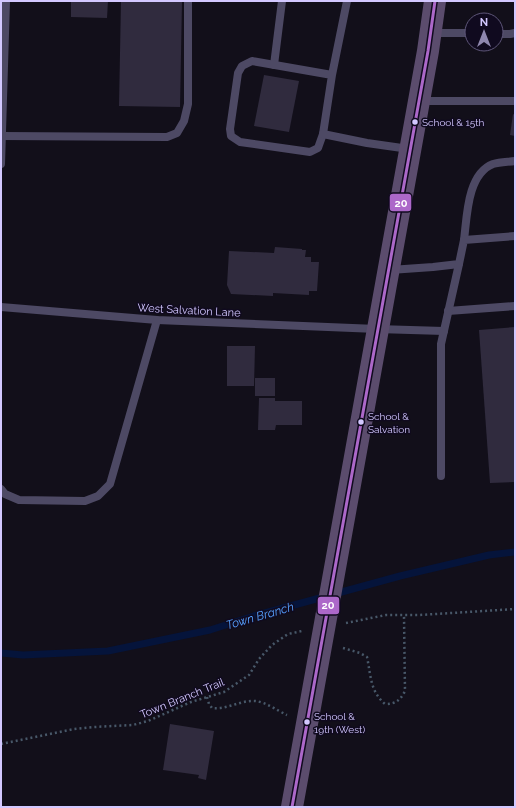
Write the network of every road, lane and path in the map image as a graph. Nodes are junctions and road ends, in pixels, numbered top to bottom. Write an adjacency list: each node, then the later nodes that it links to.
1 (6, 1): 15 (lane)
2 (188, 1): 15 (lane)
3 (282, 1): 10 (lane)
4 (347, 1): 11 (lane)
5 (435, 1): 6 (main road)
6 (430, 33): 7 (lane); 12 (main road)
7 (464, 33)
8 (515, 33): 9 (lane)
9 (504, 34)
10 (274, 65): 11 (lane); 14 (lane)
11 (332, 75): 14 (lane)
12 (418, 101): 13 (lane); 16 (main road)
13 (515, 101)
14 (323, 134): 16 (lane)
15 (2, 136): 18 (lane)
16 (410, 149): 22 (main road)
17 (515, 161): 20 (lane)
18 (1, 164)
19 (515, 236): 20 (lane)
20 (464, 240): 21 (lane)
21 (459, 264): 22 (lane); 25 (lane)
22 (388, 270): 27 (main road)
23 (515, 306): 25 (lane)
24 (1, 308): 26 (lane, West Salvation Lane)
25 (448, 311): 28 (lane)
26 (157, 320): 27 (lane, West Salvation Lane); 30 (lane)
27 (377, 329): 28 (lane, West Salvation Lane); 34 (main road)
28 (444, 331): 29 (lane)
29 (441, 476)
30 (1, 489)
31 (515, 609): 32 (path)
32 (404, 615): 33 (path); 34 (path)
33 (341, 624)
34 (312, 636): 35 (path, Town Branch Trail); 36 (main road)
35 (207, 697): 36 (path); 37 (path, Town Branch Trail)
36 (306, 725): 38 (main road)
37 (1, 744)
38 (292, 807)

